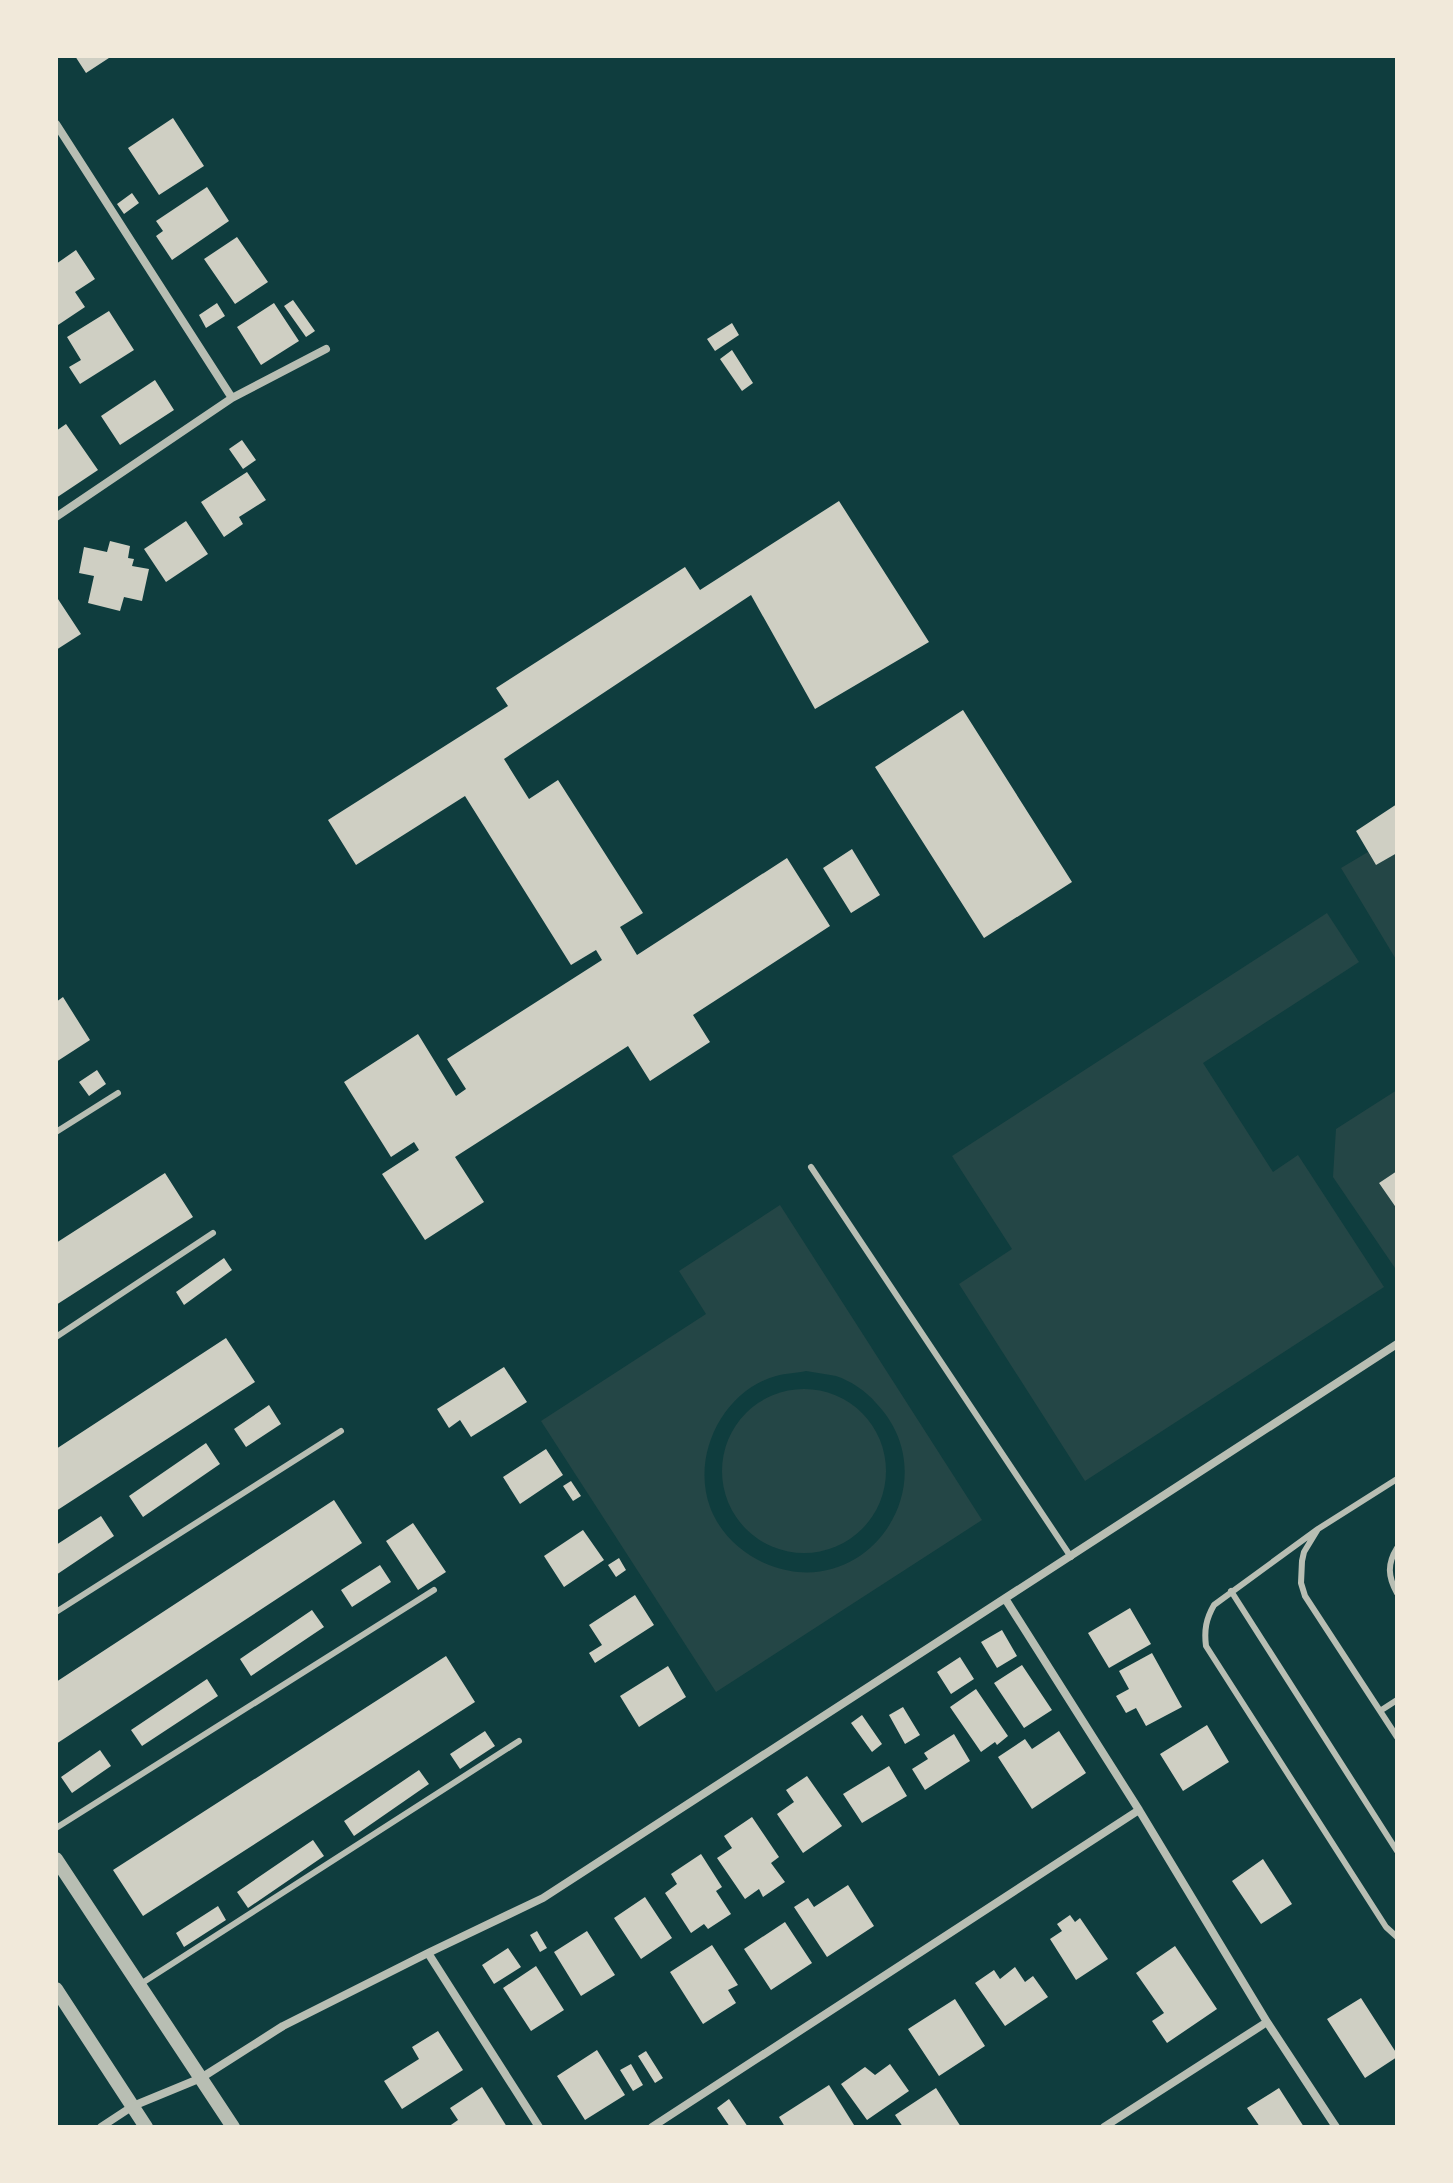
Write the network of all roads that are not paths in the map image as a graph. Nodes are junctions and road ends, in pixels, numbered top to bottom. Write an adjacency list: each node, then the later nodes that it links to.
1 (56, 124): 3 (street)
2 (326, 349): 3 (street)
3 (232, 398): 4 (street)
4 (56, 517)
5 (118, 1093): 6 (lane)
6 (56, 1132)
7 (811, 1167): 15 (lane)
8 (213, 1233): 9 (lane)
9 (56, 1337)
10 (1397, 1344): 15 (street)
11 (341, 1431): 20 (lane)
12 (1397, 1479): 13 (lane)
13 (1318, 1529): 17 (lane); 22 (lane)
14 (1397, 1548): 18 (lane)
15 (1071, 1557): 19 (street)
16 (434, 1590): 26 (lane)
17 (1231, 1591): 27 (lane); 29 (lane)
18 (1397, 1593)
19 (1006, 1600): 25 (street); 30 (street)
20 (56, 1612)
21 (1397, 1700): 22 (lane)
22 (1380, 1711): 23 (lane)
23 (1397, 1737)
24 (519, 1741): 31 (lane)
25 (1139, 1810): 33 (street); 40 (street)
26 (56, 1828)
27 (1397, 1851)
28 (56, 1859): 31 (street)
29 (1397, 1937)
30 (428, 1953): 34 (street); 39 (street)
31 (139, 1985): 34 (street)
32 (56, 1989): 35 (street)
33 (1267, 2022): 41 (street); 42 (street)
34 (201, 2078): 35 (street); 38 (street)
35 (133, 2106): 36 (street); 37 (street)
36 (101, 2127)
37 (146, 2127)
38 (233, 2127)
39 (539, 2127)
40 (652, 2127)
41 (1104, 2127)
42 (1336, 2127)

